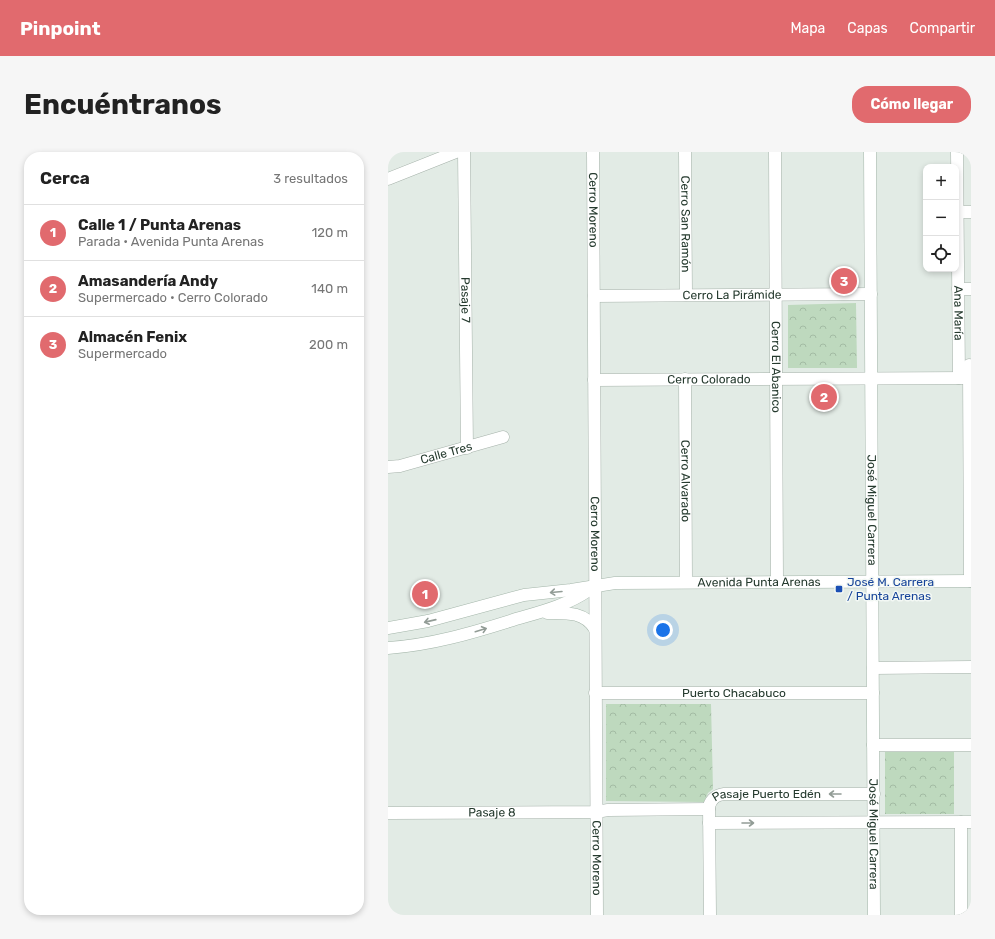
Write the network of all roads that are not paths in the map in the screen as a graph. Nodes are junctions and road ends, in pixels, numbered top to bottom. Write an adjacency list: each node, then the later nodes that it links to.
1 (456, 152): 8 (street)
2 (464, 152): 26 (street, Pasaje 7)
3 (593, 152): 18 (street, Cerro Moreno)
4 (685, 152): 16 (street, Cerro San Ramón)
5 (776, 152): 17 (street, Cerro El Abanico)
6 (870, 152): 15 (street, José Miguel Carrera)
7 (957, 152): 9 (street, Ana María)
8 (388, 179)
9 (957, 200)
10 (959, 212): 11 (street)
11 (971, 212)
12 (957, 236): 13 (street, Ana María)
13 (958, 289): 14 (street); 19 (street, Ana María)
14 (971, 289)
15 (871, 294): 17 (street, Cerro La Pirámide); 23 (street, José Miguel Carrera)
16 (686, 295): 17 (street, Cerro La Pirámide); 18 (street, Cerro La Pirámide)
17 (776, 295): 22 (street, Cerro El Abanico)
18 (594, 296): 24 (street, Cerro Moreno)
19 (966, 365): 20 (street, Ana María)
20 (964, 378): 23 (street, Cerro Colorado); 29 (street, Ana María)
21 (685, 379): 22 (street, Cerro Colorado); 24 (street, Cerro Colorado); 30 (street, Cerro Alvarado)
22 (776, 379): 23 (street, Cerro Colorado); 31 (street, Cerro El Abanico)
23 (871, 379): 28 (street, José Miguel Carrera)
24 (594, 380): 32 (street, Cerro Moreno)
25 (504, 437): 26 (street, Calle Tres)
26 (467, 448): 27 (street, Calle Tres)
27 (388, 467)
28 (872, 581): 29 (street, Avenida Punta Arenas); 31 (street, Avenida Punta Arenas); 37 (street, José Miguel Carrera)
29 (971, 581)
30 (686, 582): 31 (street, Avenida Punta Arenas); 32 (street, Avenida Punta Arenas)
31 (777, 582)
32 (595, 586): 33 (street, Avenida Punta Arenas); 34 (street, Avenida Punta Arenas, one-way to 34); 35 (street, Cerro Moreno)
33 (537, 613): 35 (street); 36 (street, Avenida Punta Arenas, one-way to 33)
34 (388, 628)
35 (595, 629): 39 (street, Cerro Moreno)
36 (388, 648)
37 (873, 668): 38 (street); 40 (street, José Miguel Carrera)
38 (971, 668)
39 (595, 693): 40 (street, Puerto Chacabuco); 45 (street, Cerro Moreno)
40 (873, 693): 41 (street, José Miguel Carrera)
41 (873, 745): 42 (street); 43 (street, José Miguel Carrera)
42 (971, 745)
43 (874, 794): 44 (street, Pasaje Puerto Edén, one-way to 44); 47 (street, José Miguel Carrera)
44 (709, 809): 45 (street, Pasaje Puerto Edén); 49 (street)
45 (596, 812): 46 (street, Pasaje 8); 50 (street, Cerro Moreno)
46 (388, 813)
47 (874, 822): 48 (street, Pasaje Puerto Edén); 49 (street, Pasaje Puerto Edén, one-way to 47); 52 (street, José Miguel Carrera)
48 (966, 822): 53 (street)
49 (709, 823): 51 (street)
50 (597, 915)
51 (710, 915)
52 (874, 915)
53 (961, 915)

